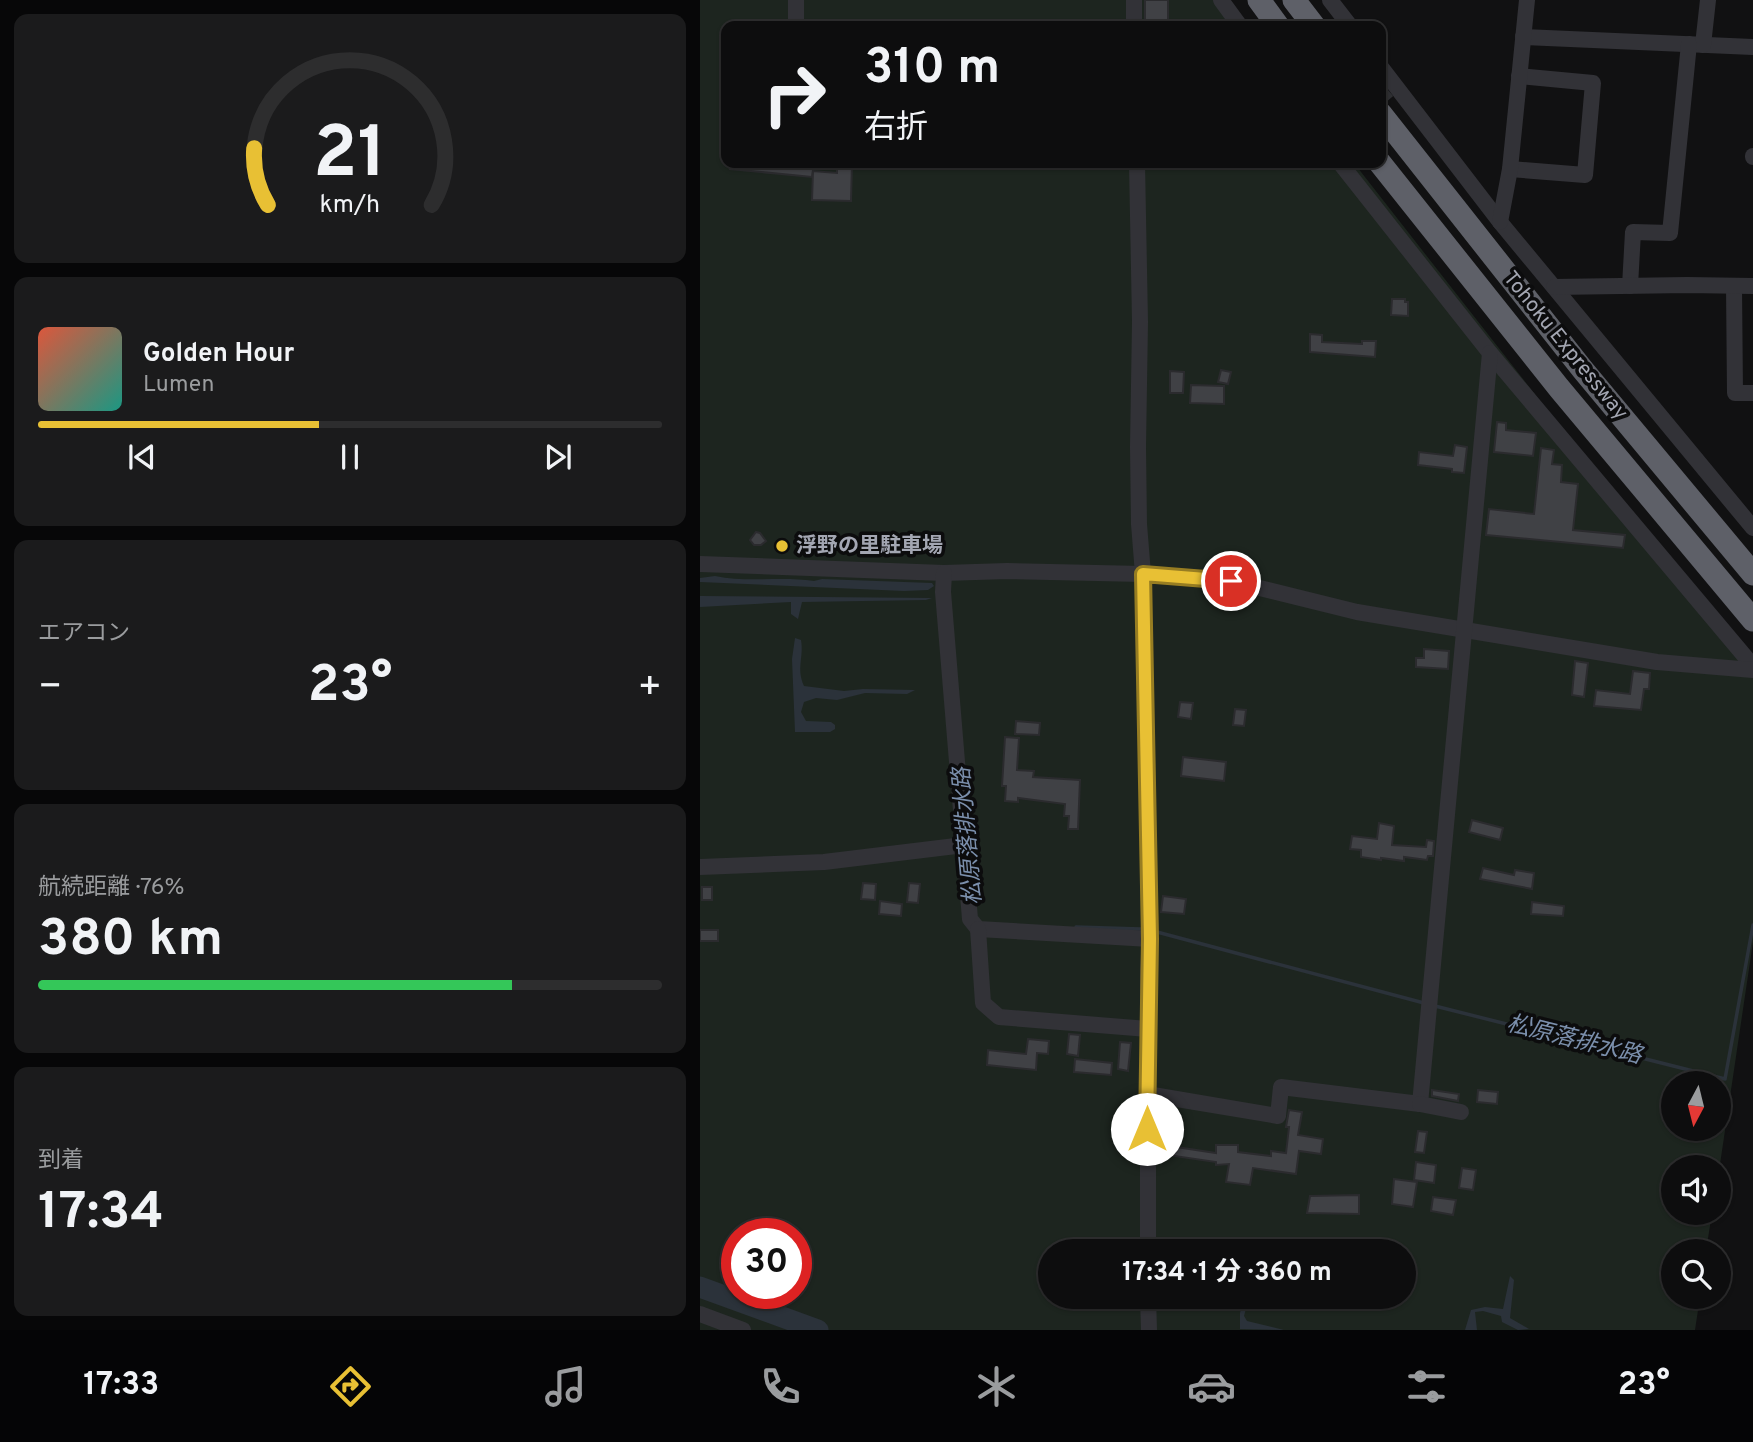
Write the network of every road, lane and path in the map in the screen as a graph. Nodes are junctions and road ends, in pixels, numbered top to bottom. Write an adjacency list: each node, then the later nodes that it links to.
1 (796, 0): 9 (street)
2 (1134, 0): 10 (street)
3 (1221, 0): 11 (street)
4 (1259, 0): 12 (highway)
5 (1294, 0): 13 (highway)
6 (1331, 0): 14 (street)
7 (1527, 0): 15 (street)
8 (1708, 0): 16 (street)
9 (796, 21)
10 (1134, 21)
11 (1236, 21)
12 (1274, 21)
13 (1310, 21)
14 (1346, 21)
15 (1523, 37): 16 (street); 18 (street)
16 (1696, 45): 17 (street); 26 (street)
17 (1753, 47)
18 (1519, 76): 24 (street); 24 (street)
19 (1386, 78): 25 (street)
20 (1386, 120): 36 (highway, Tohoku Expressway)
21 (1137, 168): 35 (street)
22 (1344, 168): 30 (street)
23 (1384, 168): 37 (highway, Tohoku Expressway)
24 (1510, 169): 25 (street)
25 (1500, 222): 29 (street)
26 (1630, 286): 27 (street); 29 (street)
27 (1734, 286): 28 (street); 31 (street)
28 (1753, 286)
29 (1554, 287): 32 (street)
30 (1490, 353): 38 (street); 39 (street)
31 (1753, 393)
32 (1753, 528)
33 (700, 564): 34 (street)
34 (944, 573): 35 (street); 40 (street)
35 (1143, 574): 38 (street); 43 (street)
36 (1753, 574)
37 (1753, 620)
38 (1465, 629): 39 (street); 46 (street)
39 (1753, 668)
40 (964, 845): 41 (street); 42 (street)
41 (700, 867)
42 (978, 929): 43 (street); 44 (street)
43 (1150, 939): 44 (street)
44 (1147, 1029): 45 (street)
45 (1147, 1094): 46 (street); 48 (street)
46 (1420, 1104): 47 (street)
47 (1461, 1112)
48 (1148, 1239)
49 (1149, 1309): 52 (street)
50 (700, 1314): 51 (street)
51 (743, 1330)
52 (1149, 1330)

